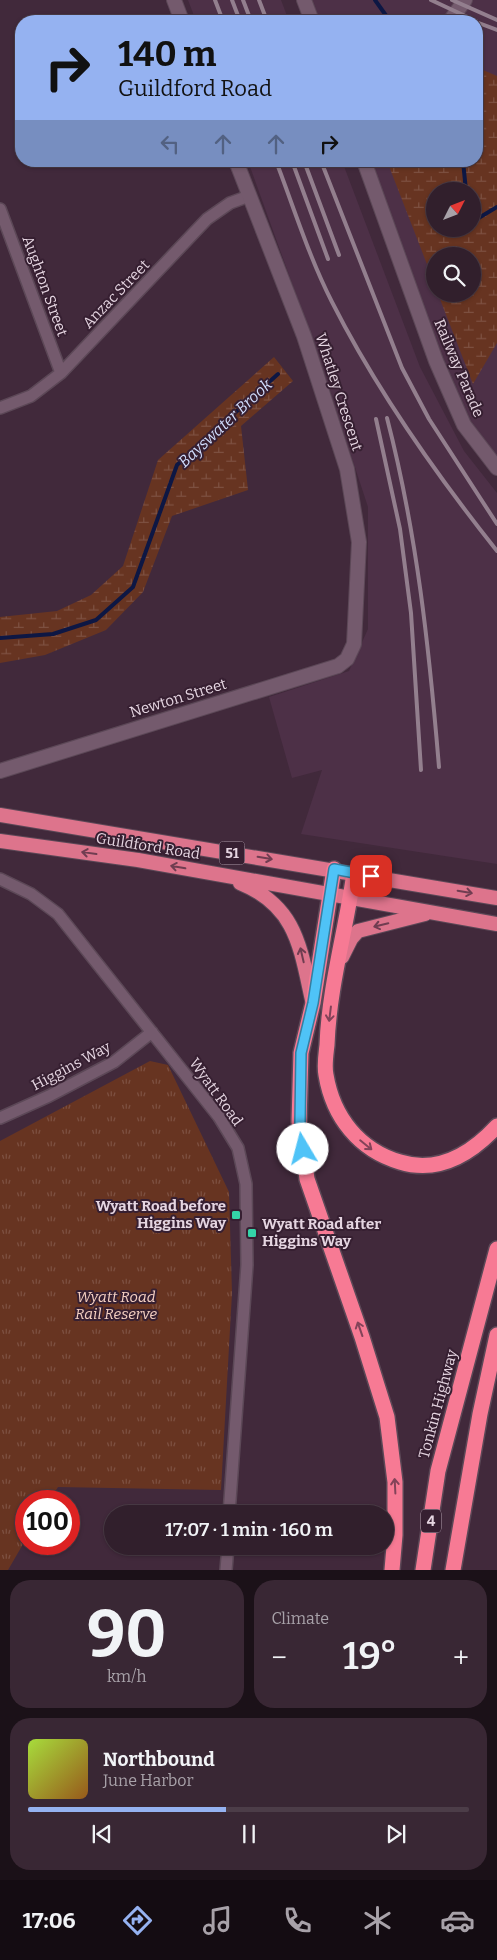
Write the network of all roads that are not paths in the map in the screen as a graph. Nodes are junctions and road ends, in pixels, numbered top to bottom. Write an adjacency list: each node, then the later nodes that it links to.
1 (174, 0): 4 (street)
2 (304, 0): 5 (street)
3 (465, 0): 6 (street)
4 (180, 15)
5 (310, 15)
6 (454, 15)
7 (238, 167): 9 (street, Whatley Crescent)
8 (366, 167): 13 (street, Railway Parade)
9 (249, 196): 11 (street, Anzac Street); 14 (street, Whatley Crescent)
10 (0, 209): 11 (street, Aughton Street)
11 (61, 373): 12 (street, Anzac Street)
12 (0, 408)
13 (497, 468)
14 (354, 644): 15 (street, Newton Street)
15 (0, 770)
16 (0, 815): 18 (highway, Guildford Road / 51, one-way to 18)
17 (0, 841): 20 (highway, Guildford Road / 51, one-way to 17)
18 (334, 869): 19 (highway, Guildford Road / 51); 22 (highway)
19 (354, 873): 23 (highway); 24 (highway, Guildford Road / 51, one-way to 24)
20 (219, 874): 22 (highway, Guildford Road / 51); 28 (highway, one-way to 20)
21 (0, 880): 29 (street, Wyatt Road)
22 (330, 894): 23 (highway, Guildford Road / 51); 28 (highway)
23 (351, 896): 25 (highway, Guildford Road / 51); 27 (highway)
24 (497, 898)
25 (428, 913): 26 (highway, Guildford Road / 51); 27 (highway, one-way to 27)
26 (497, 924)
27 (338, 966): 31 (highway, one-way to 31)
28 (313, 1003): 37 (highway, one-way to 28)
29 (152, 1032): 30 (street, Higgins Way); 34 (street, Wyatt Road)
30 (0, 1118)
31 (497, 1126)
32 (497, 1249): 38 (highway, Tonkin Highway / 4)
33 (497, 1335): 39 (highway)
34 (230, 1505)
35 (227, 1555): 36 (street)
36 (226, 1570)
37 (392, 1570)
38 (423, 1570)
39 (453, 1570)

